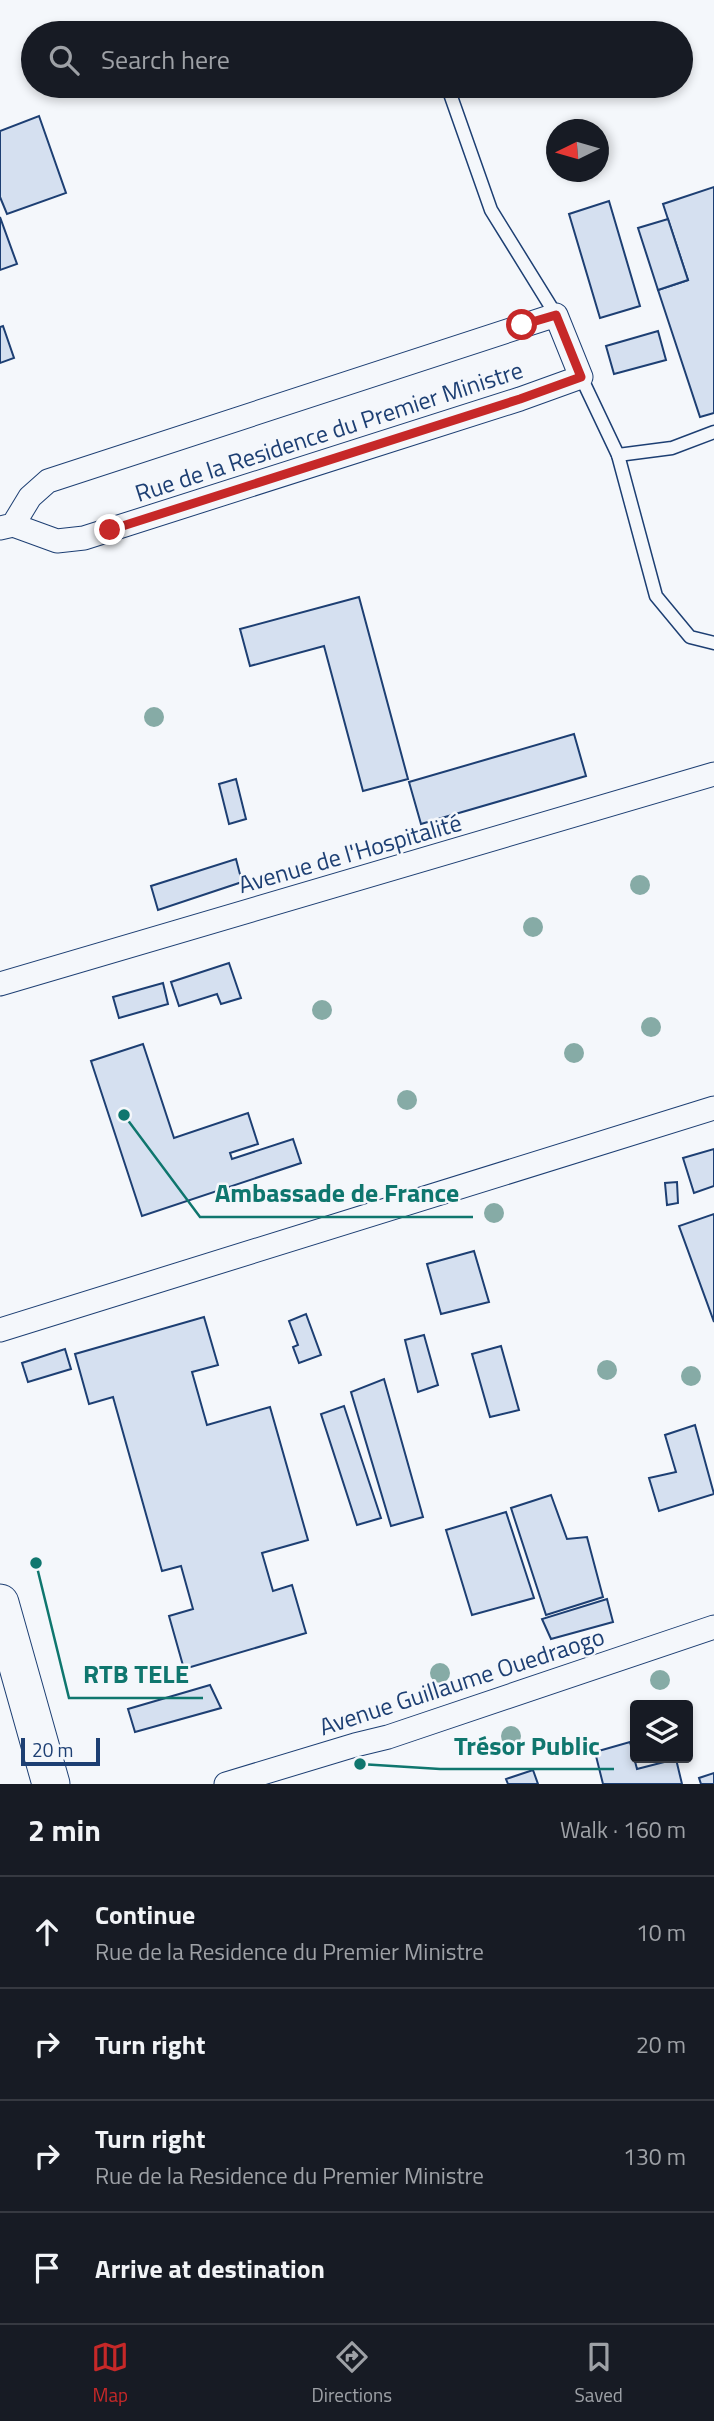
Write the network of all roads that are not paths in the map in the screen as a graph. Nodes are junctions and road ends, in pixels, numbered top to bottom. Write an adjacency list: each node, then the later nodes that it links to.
1 (451, 98): 2 (lane)
2 (556, 315): 3 (street); 6 (street, Rue de la Residence du Premier Ministre)
3 (581, 377): 5 (lane); 6 (street, Rue de la Residence du Premier Ministre)
4 (714, 432): 5 (lane)
5 (618, 455): 7 (lane)
6 (7, 526)
7 (714, 643)
8 (714, 774): 9 (street, Avenue de l'Hospitalité)
9 (0, 984)
10 (714, 1108): 11 (street)
11 (0, 1330)
12 (0, 1604): 16 (main road)
13 (714, 1627): 17 (street, Avenue Guillaume Ouedraogo)
14 (0, 1695): 15 (main road)
15 (29, 1784)
16 (51, 1784)
17 (226, 1784)

